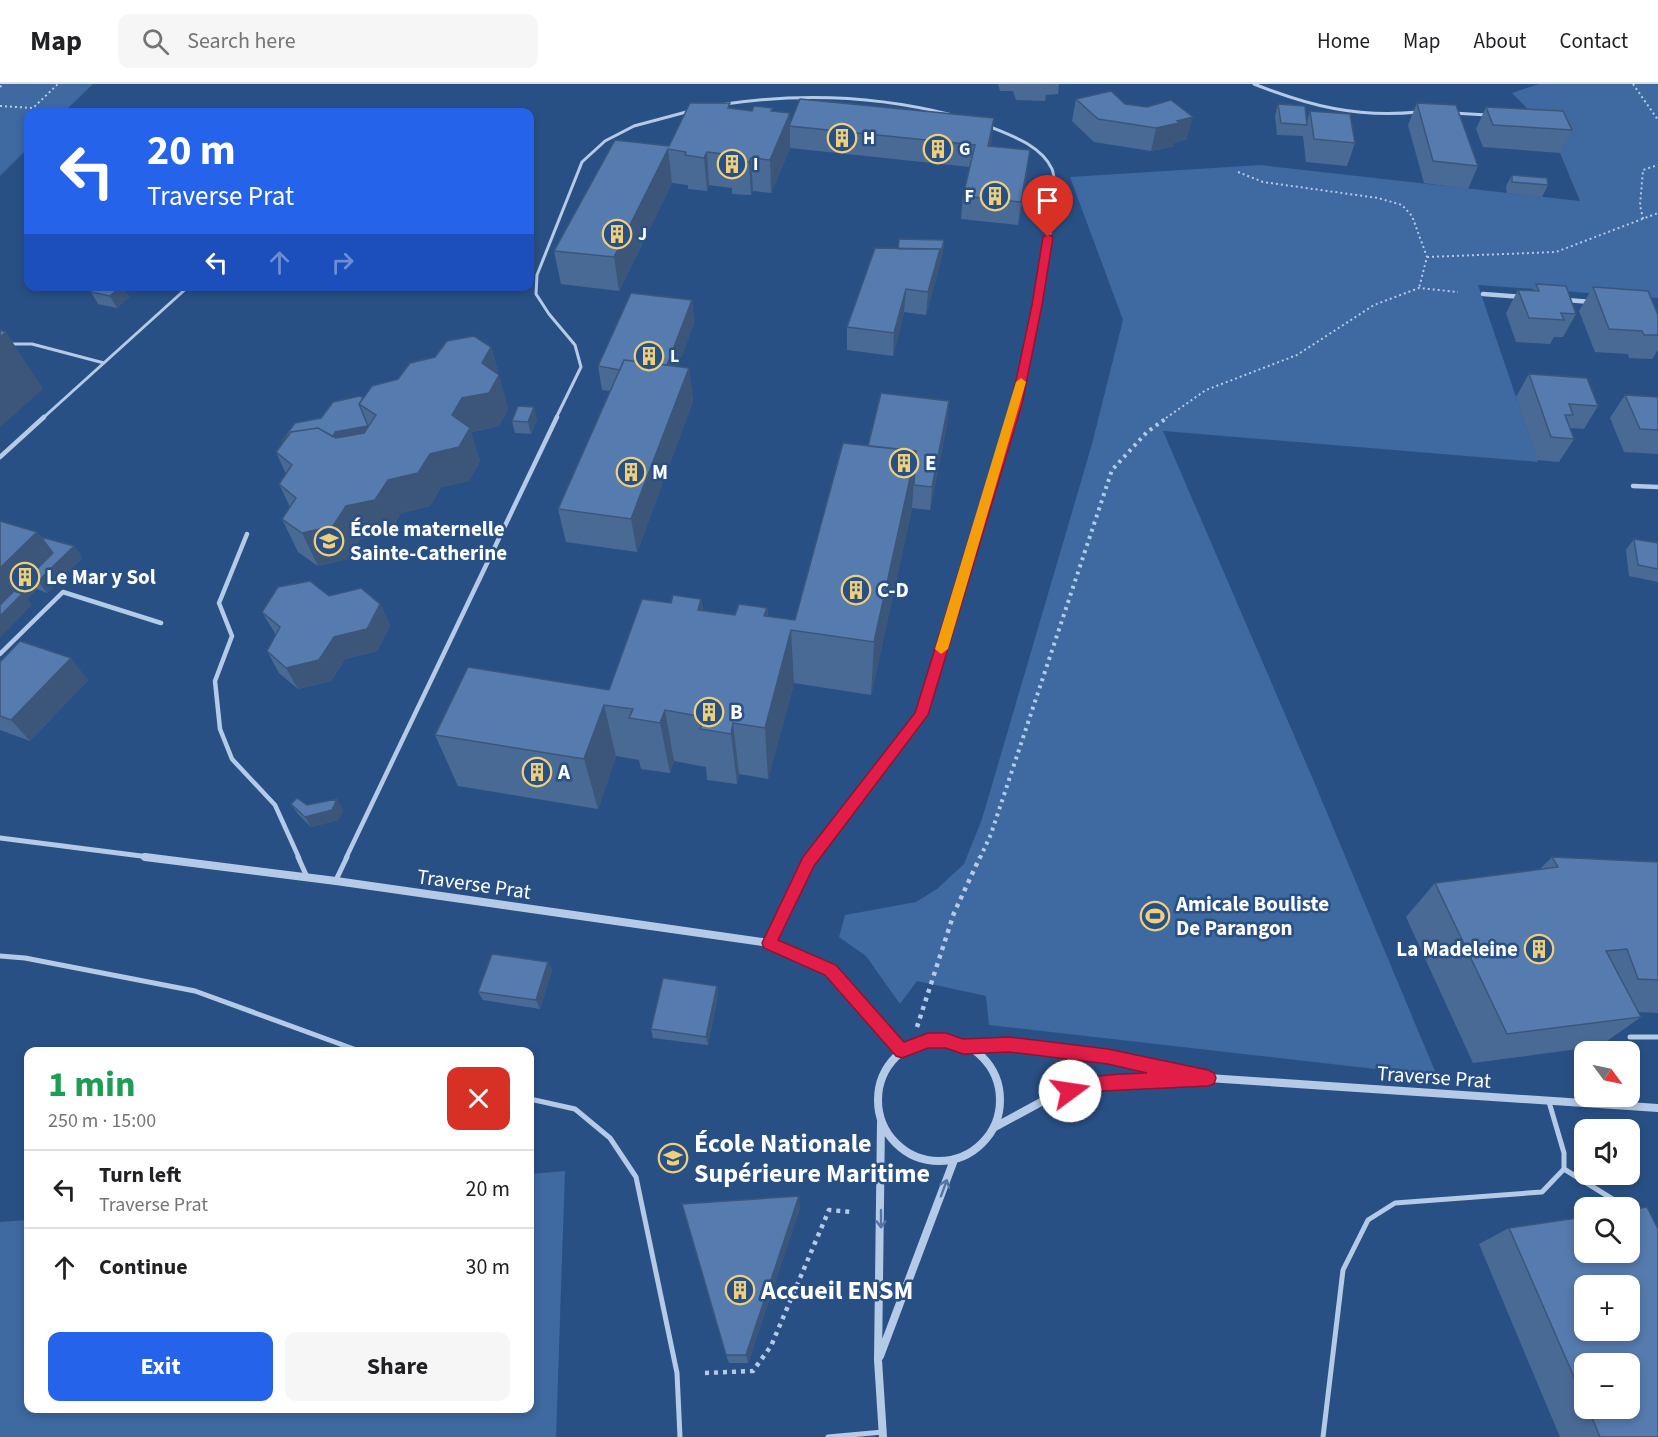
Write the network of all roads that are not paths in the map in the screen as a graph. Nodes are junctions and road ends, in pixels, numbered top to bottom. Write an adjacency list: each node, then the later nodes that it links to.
1 (1254, 84): 4 (lane)
2 (723, 105): 7 (lane)
3 (700, 109): 24 (lane)
4 (1423, 112)
5 (1446, 113): 6 (lane)
6 (1493, 115)
7 (961, 117)
8 (980, 123): 25 (lane)
9 (183, 291): 15 (lane)
10 (1483, 294): 11 (street)
11 (1529, 297)
12 (1564, 300): 13 (street)
13 (1600, 302)
14 (0, 344): 15 (lane)
15 (104, 363): 16 (lane)
16 (0, 457)
17 (1633, 486): 18 (lane)
18 (1658, 488)
19 (247, 534): 23 (lane)
20 (161, 623): 21 (lane)
21 (0, 654)
22 (0, 838): 23 (street, Traverse Prat)
23 (307, 877): 24 (street, Traverse Prat)
24 (336, 881): 25 (street, Traverse Prat)
25 (769, 943): 31 (street, Traverse Prat)
26 (0, 956): 30 (lane)
27 (1630, 1037): 28 (lane)
28 (1658, 1037)
29 (963, 1046): 31 (street); 32 (street, Traverse Prat); 37 (street)
30 (348, 1047)
31 (902, 1050): 36 (street)
32 (1208, 1078): 34 (street, Traverse Prat); 37 (street, Traverse Prat)
33 (534, 1100): 43 (lane)
34 (1549, 1102): 35 (street, Traverse Prat); 39 (lane)
35 (1658, 1108)
36 (881, 1118): 38 (street); 41 (street, one-way to 41)
37 (995, 1127): 38 (street)
38 (954, 1160): 41 (street, one-way to 38)
39 (1564, 1169): 40 (lane); 45 (lane)
40 (1610, 1197)
41 (878, 1360): 42 (street)
42 (883, 1434): 44 (lane)
43 (680, 1437)
44 (828, 1437)
45 (1323, 1437)

